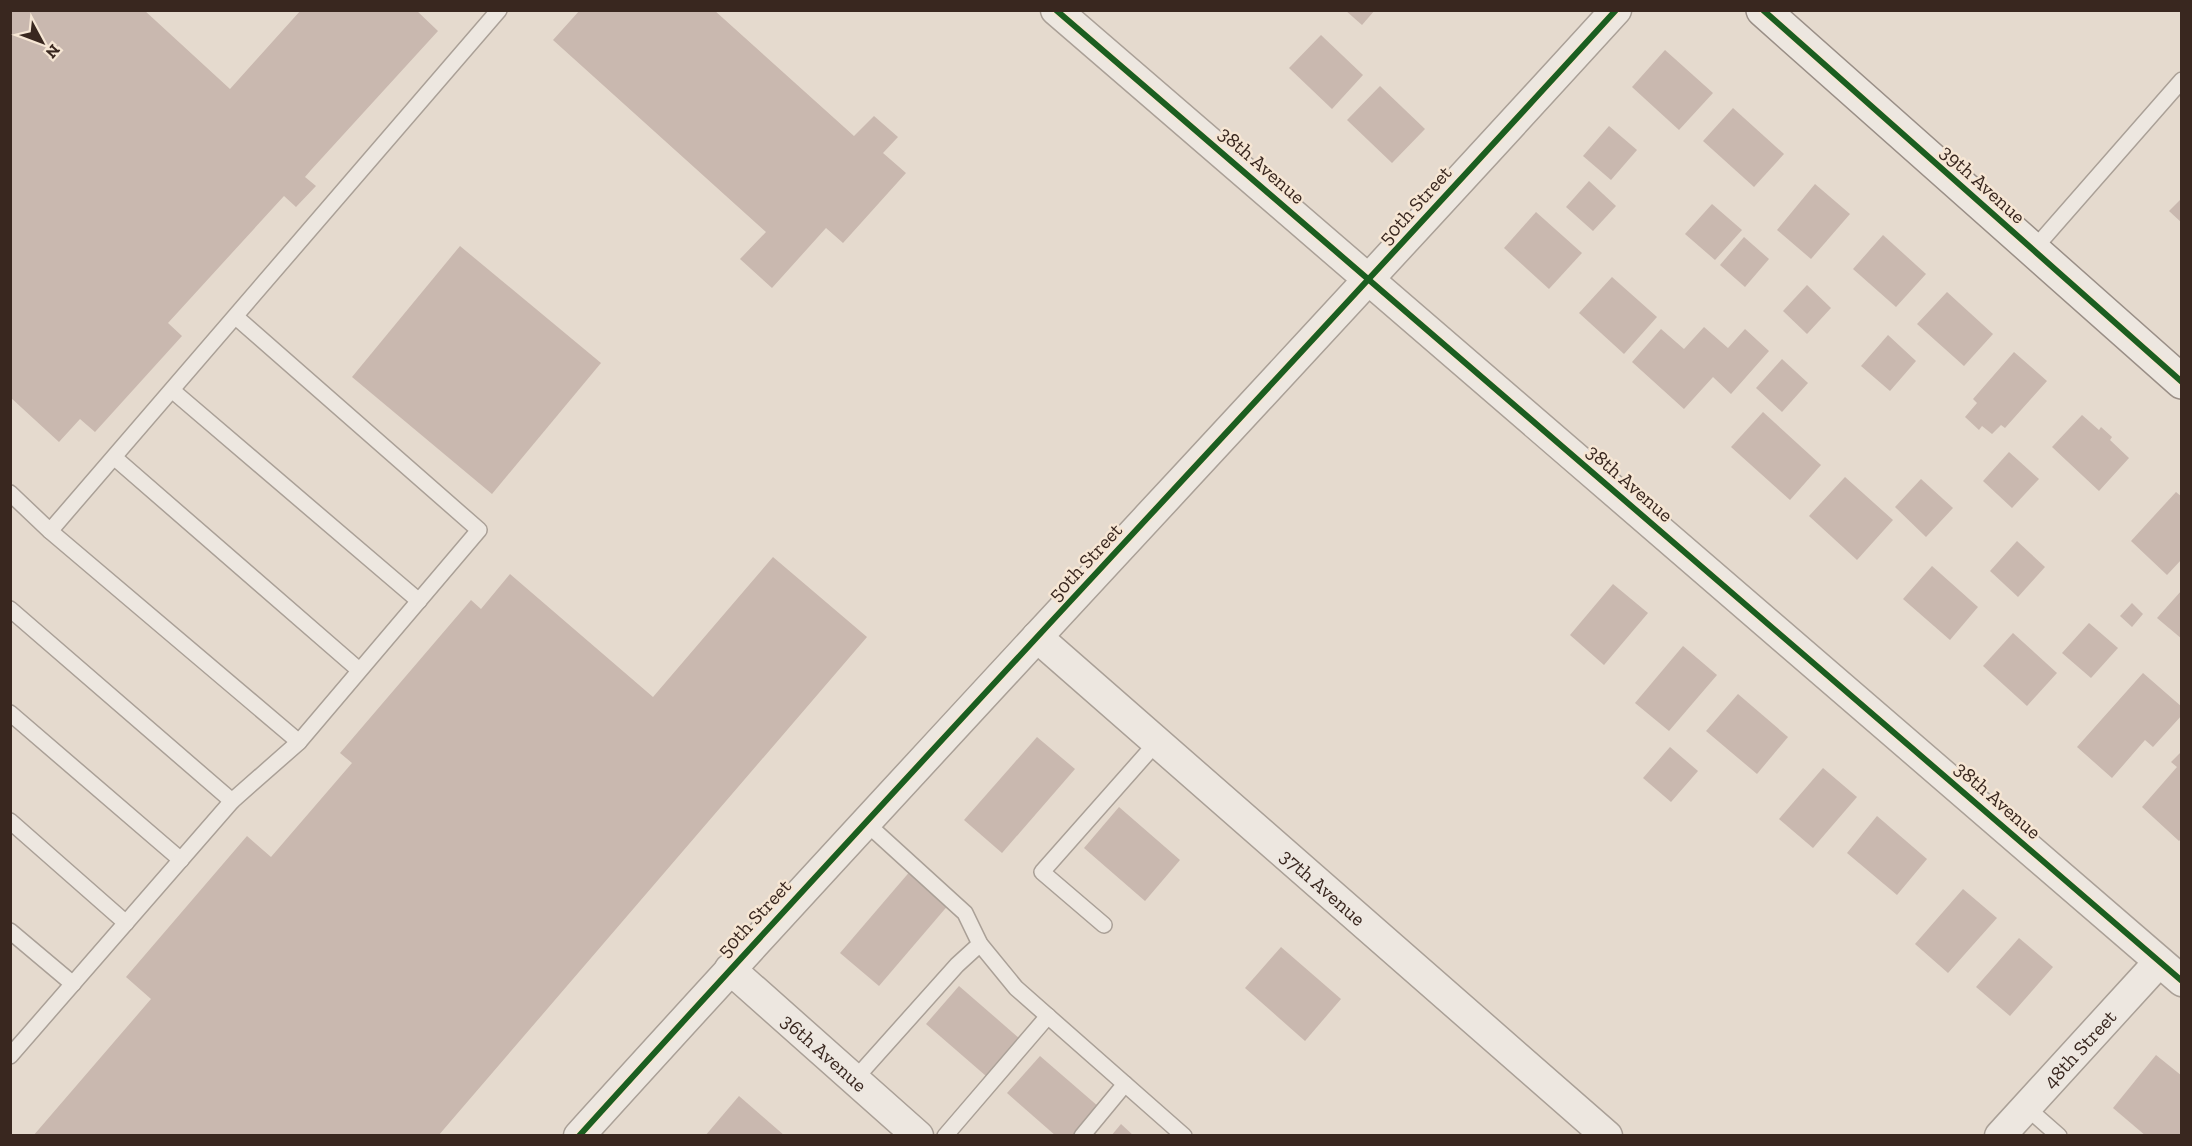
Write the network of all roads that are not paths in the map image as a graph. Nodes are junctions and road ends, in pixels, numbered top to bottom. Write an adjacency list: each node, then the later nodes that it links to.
1 (500, 10): 8 (lane)
2 (1056, 10): 7 (street, 38th Avenue)
3 (1616, 10): 7 (street, 50th Street)
4 (1763, 10): 6 (main road, 39th Avenue)
5 (2181, 80): 6 (lane)
6 (2033, 250): 9 (main road, 39th Avenue)
7 (1370, 280): 16 (street, 50th Street); 30 (street, 38th Avenue)
8 (236, 317): 10 (lane); 14 (lane)
9 (2181, 382)
10 (172, 391): 11 (lane); 14 (lane)
11 (115, 458): 13 (lane); 17 (lane)
12 (10, 492): 13 (lane)
13 (50, 531): 19 (lane)
14 (419, 601): 17 (lane)
15 (10, 609): 21 (lane)
16 (1037, 637): 20 (street, 37th Avenue); 23 (street, 50th Street)
17 (359, 670): 19 (lane)
18 (10, 713): 24 (lane)
19 (299, 742): 21 (lane)
20 (1157, 742): 26 (lane); 42 (street, 37th Avenue)
21 (232, 801): 24 (lane)
22 (10, 821): 25 (lane)
23 (866, 822): 28 (lane); 29 (street, 50th Street)
24 (180, 860): 25 (lane)
25 (126, 923): 31 (lane)
26 (1104, 925)
27 (10, 931): 31 (lane)
28 (980, 944): 32 (lane); 34 (lane)
29 (730, 969): 34 (street, 36th Avenue); 37 (street, 50th Street)
30 (2170, 972): 36 (street, 48th Street)
31 (73, 984): 33 (lane)
32 (1048, 1016): 35 (lane); 39 (lane)
33 (10, 1056)
34 (855, 1079): 38 (street, 36th Avenue)
35 (1125, 1084): 40 (lane); 41 (lane)
36 (2026, 1107): 43 (street, 48th Street); 44 (lane)
37 (579, 1136)
38 (918, 1136)
39 (945, 1136)
40 (1082, 1136)
41 (1184, 1136)
42 (1607, 1136)
43 (2000, 1136)
44 (2060, 1136)

